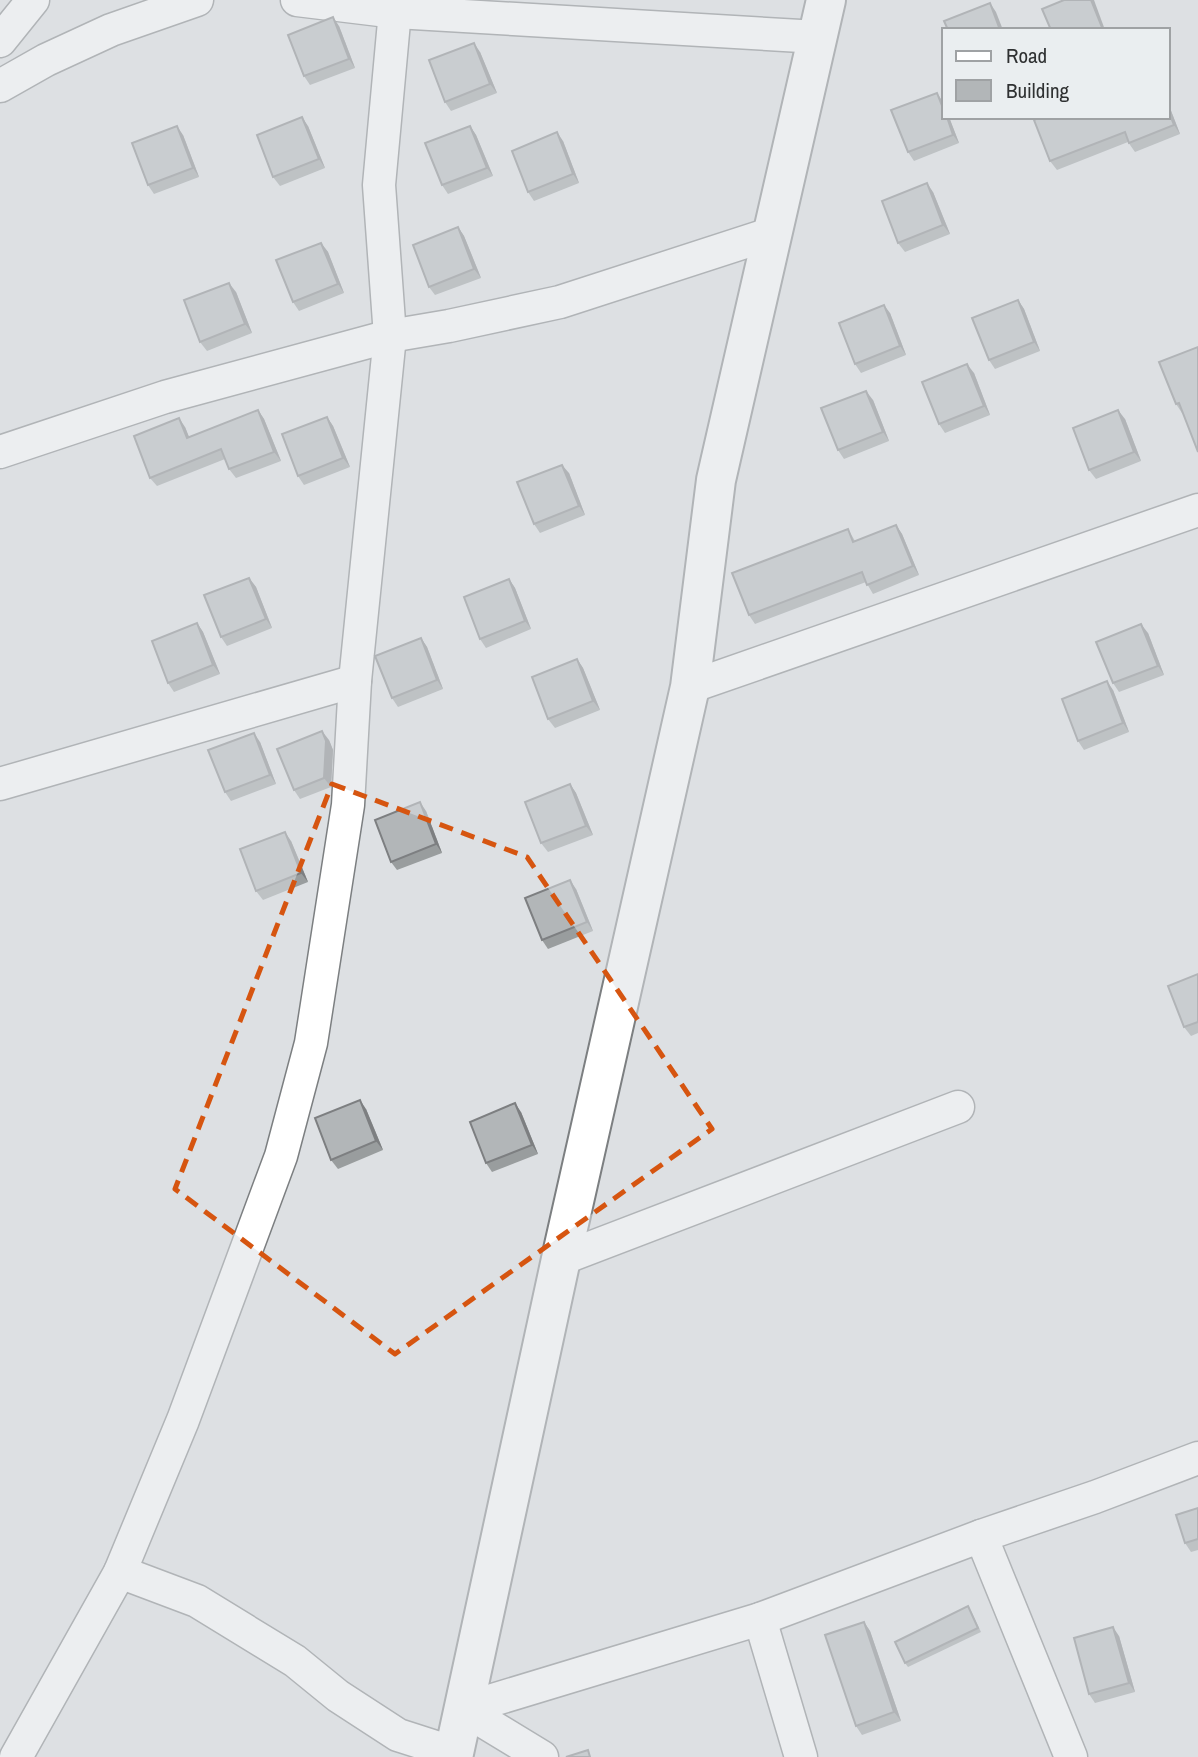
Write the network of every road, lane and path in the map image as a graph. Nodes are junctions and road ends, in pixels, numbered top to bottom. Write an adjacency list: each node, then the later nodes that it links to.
1 (33, 0): 7 (street)
2 (197, 0): 8 (street)
3 (298, 0): 5 (street)
4 (826, 0): 6 (street)
5 (396, 6): 6 (street); 10 (street)
6 (818, 37): 9 (street)
7 (0, 41)
8 (0, 86)
9 (773, 233): 10 (street); 14 (street)
10 (390, 336): 11 (street); 13 (street)
11 (0, 453)
12 (1198, 510): 14 (street)
13 (355, 681): 15 (street); 20 (street)
14 (690, 687): 17 (street)
15 (0, 784)
16 (958, 1107): 17 (street)
17 (561, 1259): 22 (street)
18 (1198, 1458): 19 (street)
19 (981, 1536): 21 (street); 27 (street)
20 (120, 1572): 23 (street); 24 (street)
21 (760, 1619): 22 (street); 26 (street)
22 (463, 1709): 23 (street); 25 (street)
23 (452, 1755)
24 (16, 1757)
25 (542, 1757)
26 (801, 1757)
27 (1071, 1757)

